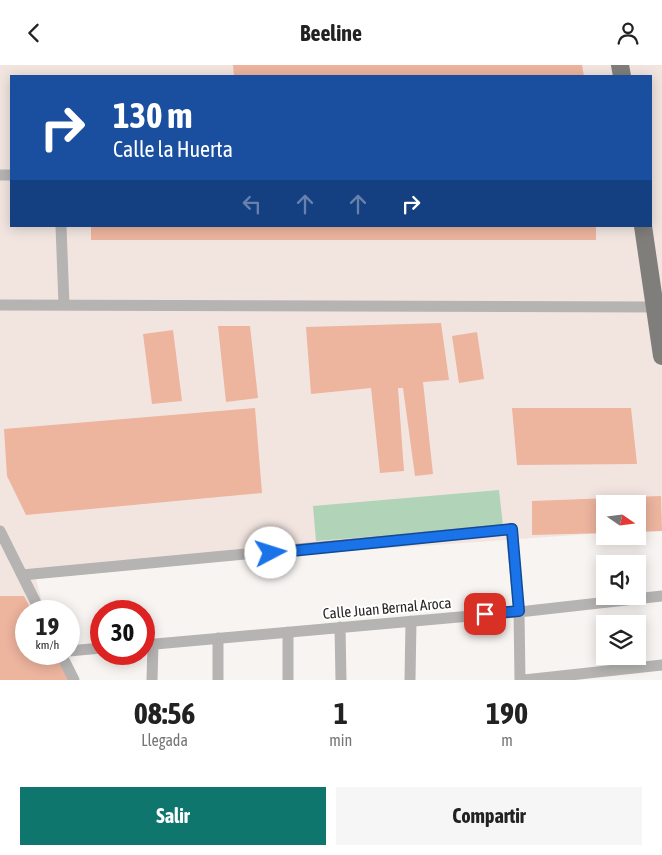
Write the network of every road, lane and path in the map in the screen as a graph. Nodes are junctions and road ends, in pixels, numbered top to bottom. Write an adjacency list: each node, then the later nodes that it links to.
1 (61, 227): 4 (street)
2 (643, 227): 5 (main road)
3 (0, 305): 4 (street)
4 (64, 305): 5 (street)
5 (655, 307): 6 (main road)
6 (662, 351)
7 (0, 531): 8 (street)
8 (22, 575): 10 (street); 11 (street)
9 (662, 596): 11 (street, Calle Juan Bernal Aroca)
10 (34, 600)
11 (519, 611): 12 (street, Calle Juan Bernal Aroca); 26 (street)
12 (411, 621): 13 (street, Calle Juan Bernal Aroca); 25 (street)
13 (340, 627): 14 (street, Calle Juan Bernal Aroca); 24 (street)
14 (288, 632): 15 (street, Calle Juan Bernal Aroca); 23 (street)
15 (218, 638): 16 (street, Calle Juan Bernal Aroca); 22 (street)
16 (155, 643)
17 (66, 665): 20 (street)
18 (150, 665): 21 (street)
19 (662, 665): 26 (street)
20 (74, 680)
21 (152, 680)
22 (218, 680)
23 (288, 680)
24 (341, 680)
25 (410, 680)
26 (522, 680)

